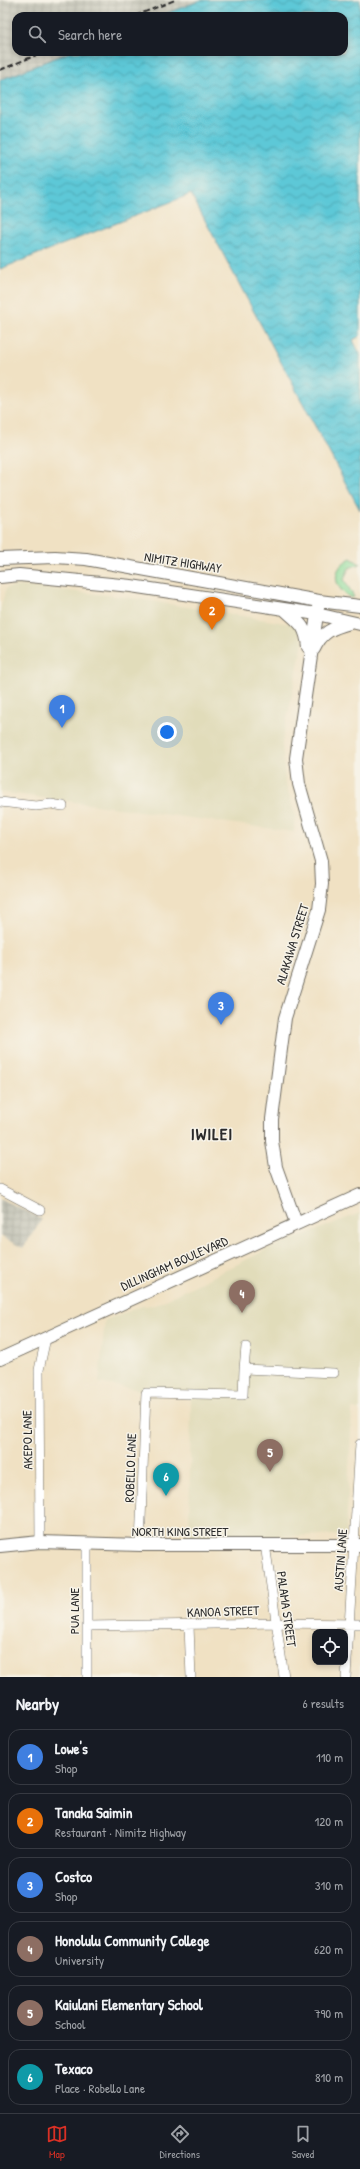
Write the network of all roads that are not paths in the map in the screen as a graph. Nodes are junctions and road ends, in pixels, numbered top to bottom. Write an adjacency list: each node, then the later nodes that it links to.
1 (0, 559): 3 (main road, NIMITZ HIGHWAY)
2 (0, 577): 5 (main road)
3 (319, 601): 4 (main road, NIMITZ HIGHWAY); 6 (main road, ALAKAWA STREET)
4 (360, 606)
5 (284, 609): 6 (main road); 8 (main road)
6 (317, 614): 7 (main road); 8 (main road, ALAKAWA STREET)
7 (355, 623): 8 (main road)
8 (310, 660): 14 (main road, ALAKAWA STREET)
9 (0, 802): 10 (street)
10 (63, 806)
11 (0, 1189): 13 (street)
12 (360, 1195): 14 (main road, DILLINGHAM BOULEVARD)
13 (40, 1210)
14 (296, 1223): 15 (main road, DILLINGHAM BOULEVARD)
15 (46, 1338): 17 (main road, DILLINGHAM BOULEVARD); 21 (street, AKEPO LANE)
16 (246, 1347): 18 (street)
17 (0, 1359)
18 (244, 1369): 19 (street); 25 (street, ROBELLO LANE)
19 (334, 1373)
20 (360, 1444): 24 (street, AUSTIN LANE)
21 (40, 1542): 22 (main road, NORTH KING STREET); 26 (main road, NORTH KING STREET)
22 (87, 1544): 25 (main road, NORTH KING STREET); 30 (street, PUA LANE)
23 (265, 1544): 24 (main road, NORTH KING STREET); 25 (main road, NORTH KING STREET); 27 (street, PALAMA STREET)
24 (357, 1544): 28 (street, AUSTIN LANE)
25 (140, 1545)
26 (0, 1546)
27 (276, 1623): 28 (street, KANOA STREET); 31 (street, KANOA STREET); 34 (street, PALAMA STREET)
28 (348, 1623): 29 (street, KANOA STREET); 35 (street, AUSTIN LANE)
29 (360, 1624)
30 (87, 1626): 31 (street, KANOA STREET); 32 (street, PUA LANE)
31 (189, 1626): 33 (street)
32 (87, 1677)
33 (191, 1677)
34 (284, 1677)
35 (346, 1677)

